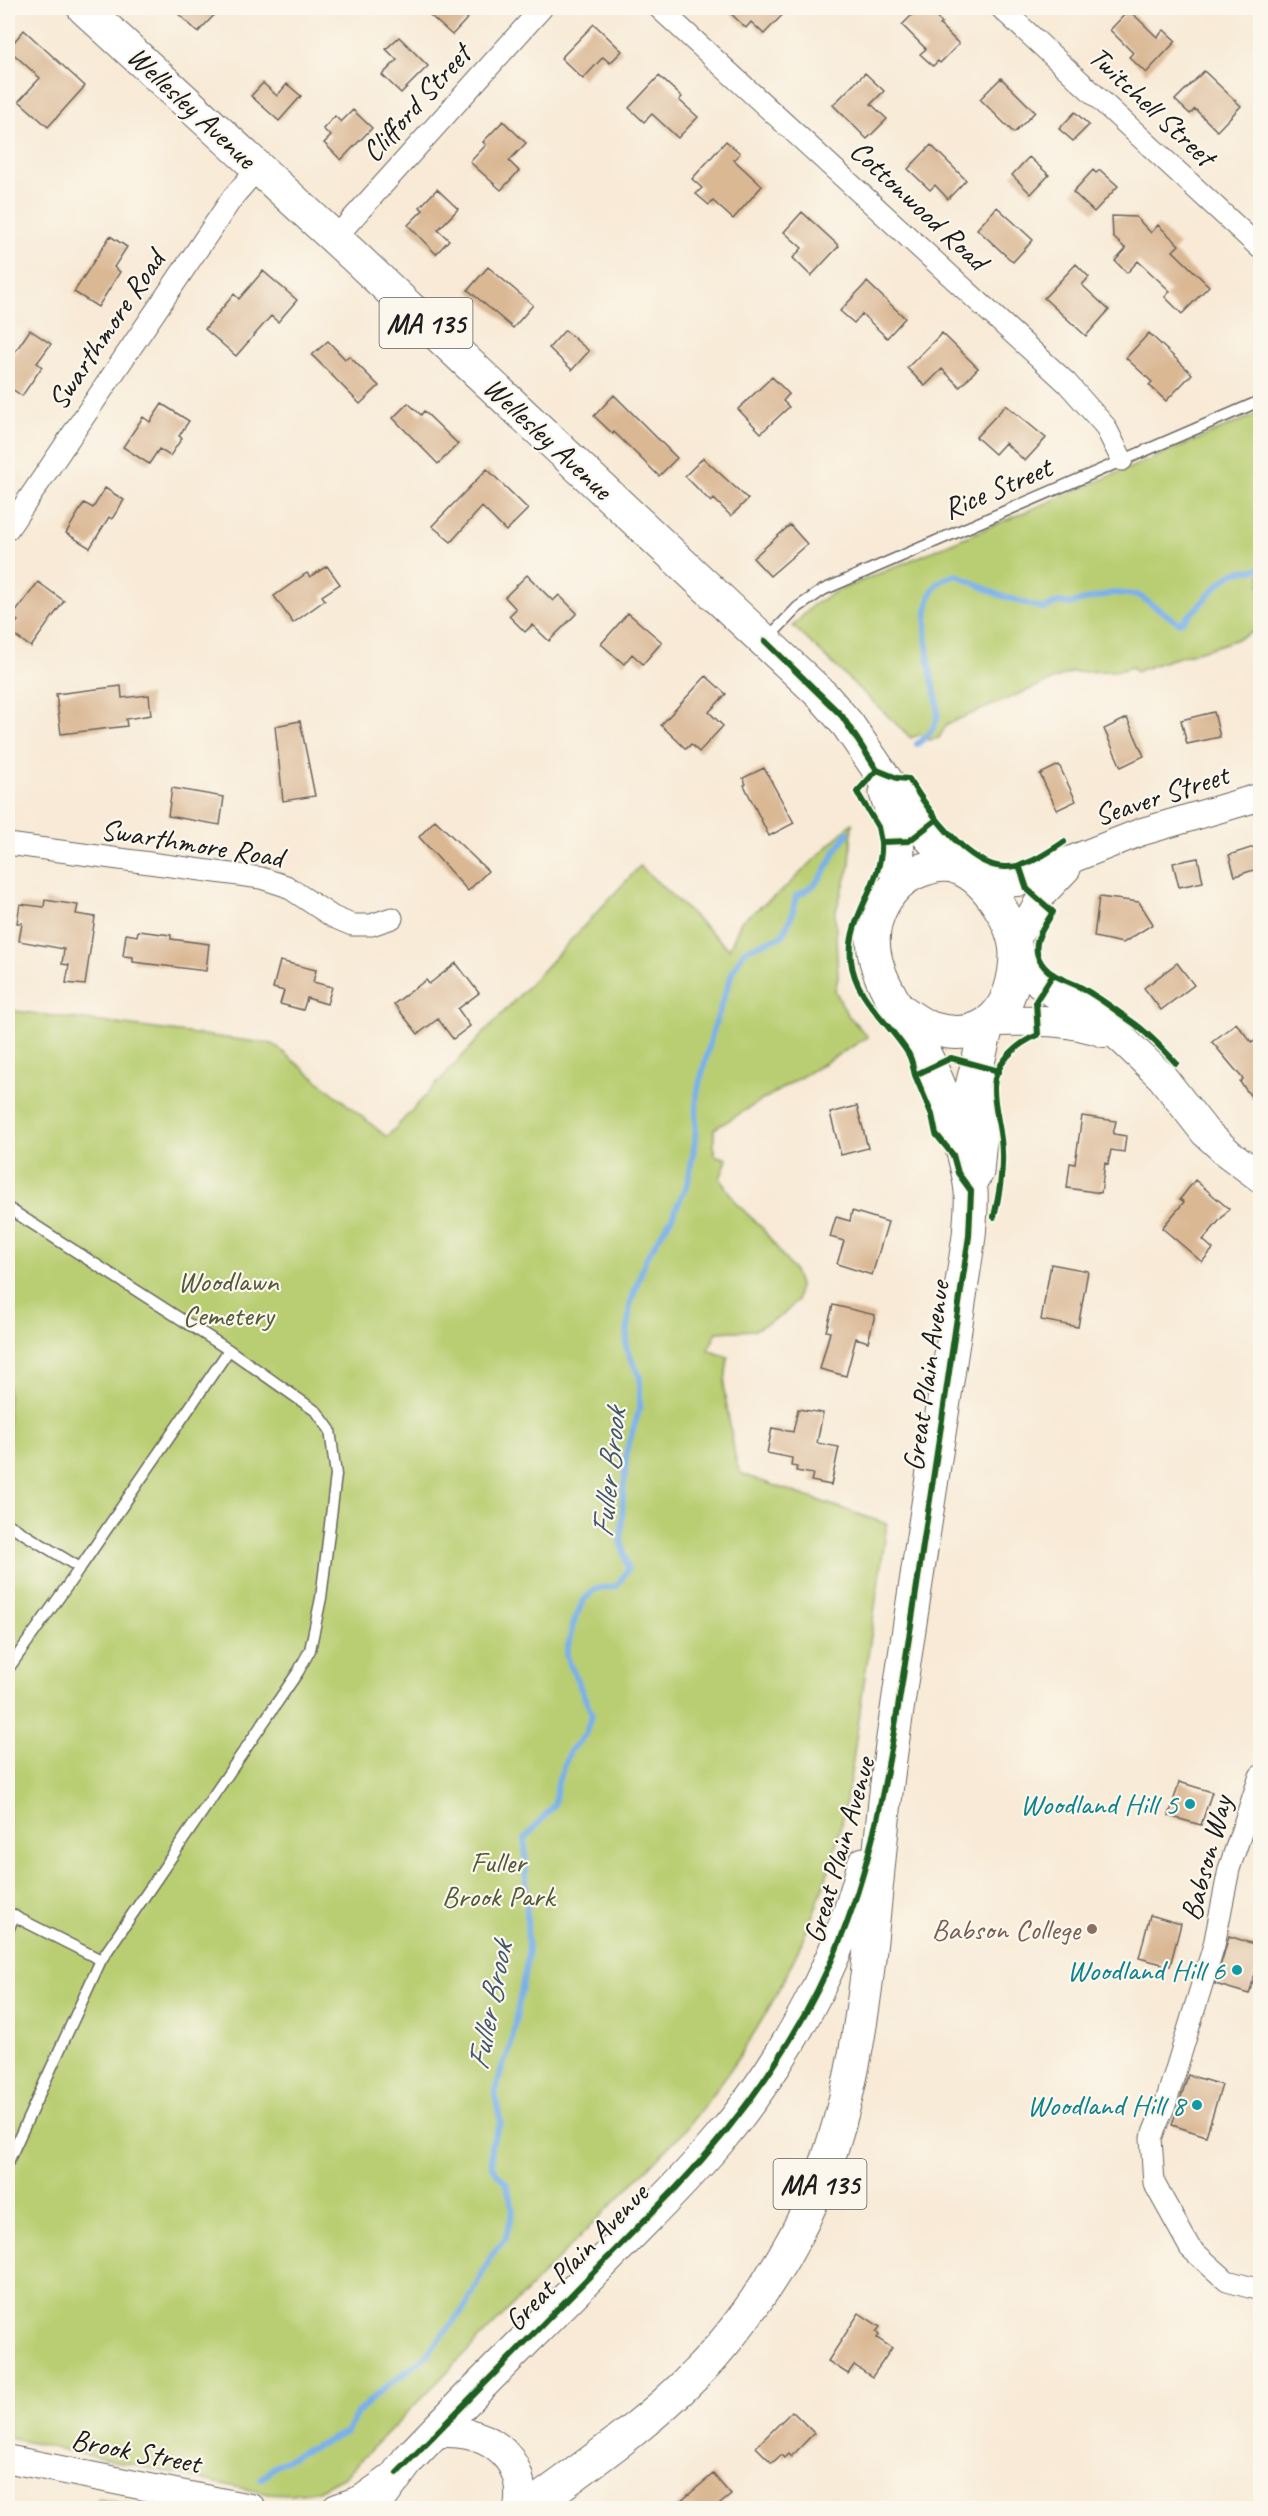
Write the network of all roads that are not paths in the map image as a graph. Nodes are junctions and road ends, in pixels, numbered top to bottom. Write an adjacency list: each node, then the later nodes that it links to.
1 (84, 8): 5 (main road, Wellesley Avenue / MA 135)
2 (542, 8): 6 (street, Clifford Street)
3 (659, 8): 9 (street, Cottonwood Road)
4 (1001, 8): 7 (street, Twitchell Street)
5 (258, 168): 6 (main road, Wellesley Avenue / MA 135); 10 (street, Swarthmore Road)
6 (335, 238): 11 (main road, Wellesley Avenue / MA 135)
7 (1260, 248)
8 (1260, 401): 9 (lane, Rice Street)
9 (1122, 460): 11 (lane, Rice Street)
10 (8, 529)
11 (765, 641): 12 (main road, Wellesley Avenue / MA 135)
12 (877, 770): 16 (main road, Wellesley Avenue / MA 135); 17 (main road, MA 135)
13 (1260, 797): 15 (street, Seaver Street)
14 (8, 844): 18 (street, Swarthmore Road)
15 (1083, 856): 16 (street, Seaver Street); 19 (street, Seaver Street)
16 (966, 873): 17 (main road); 19 (main road, MA 135)
17 (897, 883): 20 (main road, MA 135)
18 (392, 918)
19 (1015, 950): 21 (main road, MA 135); 22 (main road)
20 (898, 1009): 21 (main road); 24 (main road, Great Plain Avenue / MA 135)
21 (989, 1024): 22 (main road); 24 (main road, Great Plain Avenue / MA 135)
22 (1121, 1038): 23 (main road)
23 (1260, 1177)
24 (971, 1191): 30 (main road, Great Plain Avenue / MA 135)
25 (8, 1208): 26 (lane)
26 (229, 1350): 28 (lane); 34 (lane)
27 (8, 1524): 28 (lane)
28 (80, 1568): 29 (lane)
29 (8, 1669)
30 (891, 1749): 37 (main road, Great Plain Avenue / MA 135); 44 (main road, Great Plain Avenue / MA 135)
31 (1260, 1776): 36 (street, Babson Way)
32 (11, 1914): 33 (lane); 34 (lane)
33 (8, 1931)
34 (101, 1960): 35 (lane)
35 (8, 2162)
36 (1260, 2290)
37 (433, 2433): 39 (main road, Great Plain Avenue / MA 135); 43 (main road)
38 (8, 2459): 40 (street, Brook Street)
39 (396, 2473): 41 (street); 42 (main road, Great Plain Avenue / MA 135)
40 (252, 2508)
41 (336, 2508)
42 (373, 2508)
43 (519, 2508)
44 (530, 2508)

